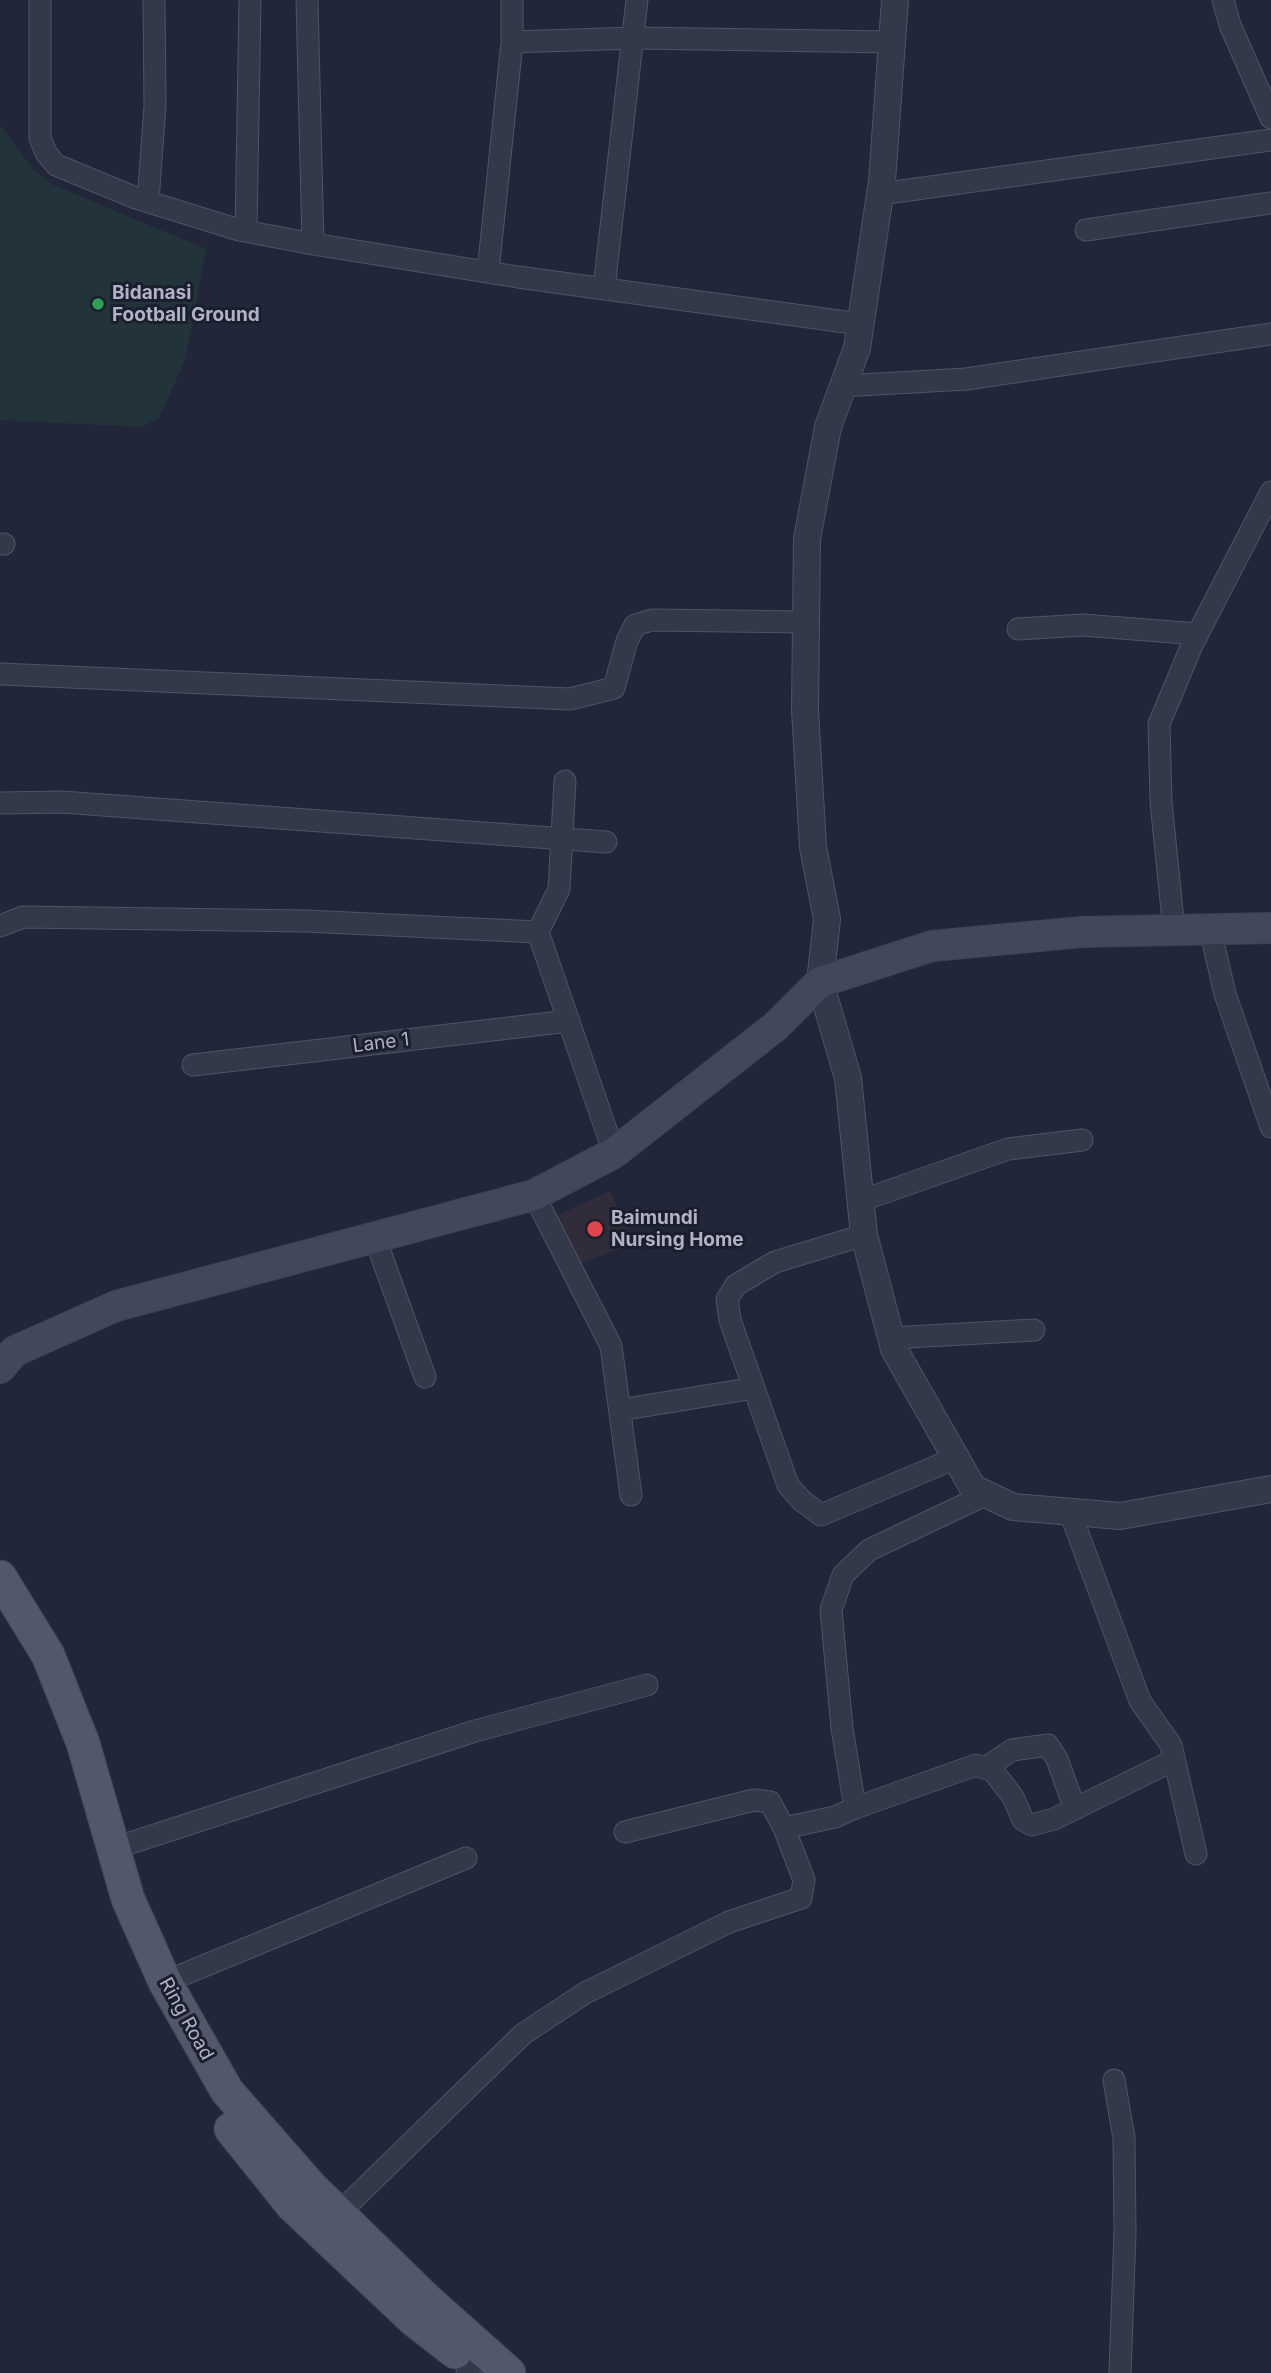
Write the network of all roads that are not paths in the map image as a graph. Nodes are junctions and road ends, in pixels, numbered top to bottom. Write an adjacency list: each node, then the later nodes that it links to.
1 (40, 0): 15 (street)
2 (154, 0): 15 (street)
3 (250, 0): 18 (street)
4 (307, 0): 19 (street)
5 (513, 0): 10 (street)
6 (638, 0): 9 (street)
7 (895, 0): 11 (street)
8 (1223, 0): 12 (street)
9 (635, 38): 10 (street); 11 (street); 21 (street)
10 (512, 42): 20 (street)
11 (892, 42): 14 (street)
12 (1271, 118)
13 (1271, 140): 14 (street)
14 (880, 194): 22 (street)
15 (148, 201): 18 (street)
16 (1271, 203): 17 (street)
17 (1086, 229)
18 (246, 231): 19 (street)
19 (313, 244): 20 (street)
20 (488, 272): 21 (street)
21 (604, 288): 22 (street)
22 (860, 324): 24 (street)
23 (1271, 334): 24 (street)
24 (843, 386): 26 (street)
25 (1271, 492): 28 (street)
26 (806, 622): 29 (street); 39 (street)
27 (1018, 629): 28 (street)
28 (1198, 634): 37 (street)
29 (0, 674)
30 (565, 781): 32 (street)
31 (0, 803): 32 (street)
32 (562, 840): 33 (street); 38 (street)
33 (606, 842)
34 (0, 926): 38 (street)
35 (1271, 928): 36 (main road)
36 (1210, 929): 37 (main road); 42 (street)
37 (1174, 930): 39 (main road)
38 (538, 932): 40 (street)
39 (820, 982): 44 (main road); 46 (street)
40 (569, 1021): 41 (street, Lane 1); 44 (street)
41 (194, 1065)
42 (1271, 1127)
43 (1082, 1140): 46 (street)
44 (614, 1153): 45 (main road)
45 (534, 1195): 48 (main road); 54 (street)
46 (860, 1201): 47 (street)
47 (864, 1236): 50 (street); 53 (street)
48 (375, 1238): 51 (main road); 52 (street)
49 (1034, 1331): 50 (street)
50 (891, 1338): 55 (street)
51 (0, 1368)
52 (425, 1377)
53 (754, 1388): 54 (street); 55 (street)
54 (620, 1410): 58 (street)
55 (956, 1458): 57 (street)
56 (1271, 1489): 59 (street)
57 (987, 1494): 59 (street); 65 (street)
58 (631, 1495)
59 (1070, 1512): 63 (street)
60 (0, 1577): 69 (main road, Ring Road)
61 (0, 1605): 75 (main road, Ring Road)
62 (647, 1685): 69 (street)
63 (1174, 1760): 66 (street); 70 (street)
64 (985, 1768): 65 (street); 66 (street); 66 (street)
65 (855, 1808): 67 (street)
66 (1075, 1809)
67 (784, 1828): 68 (street); 74 (street)
68 (625, 1832)
69 (112, 1849): 72 (main road, Ring Road)
70 (1196, 1854)
71 (466, 1858): 72 (street)
72 (164, 1982): 74 (main road, Ring Road)
73 (1114, 2080): 77 (street)
74 (339, 2213): 76 (main road, Ring Road)
75 (473, 2371)
76 (509, 2373)
77 (1120, 2373)

